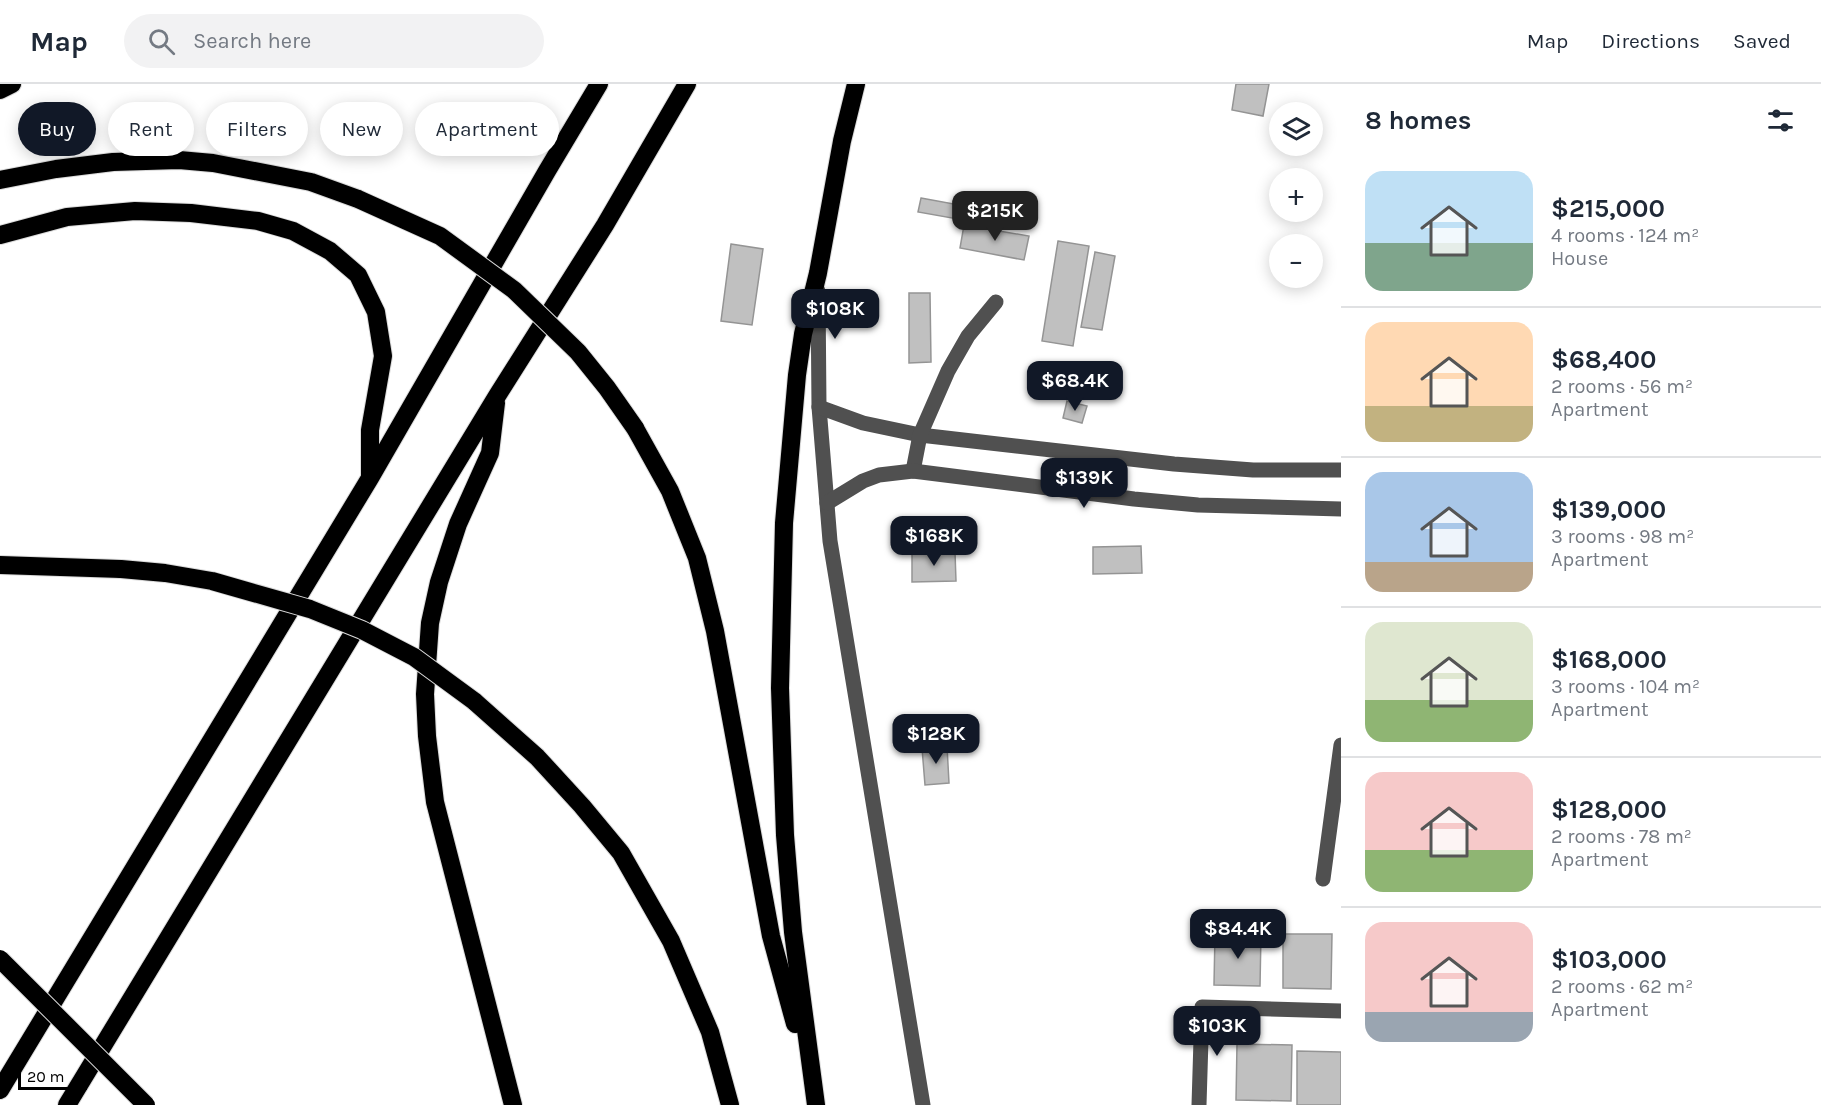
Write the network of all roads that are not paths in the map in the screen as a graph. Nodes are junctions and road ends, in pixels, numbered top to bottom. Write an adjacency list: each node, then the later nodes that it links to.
1 (12, 84): 5 (highway)
2 (599, 84): 15 (highway)
3 (687, 84): 10 (highway)
4 (856, 84): 8 (highway)
5 (0, 90)
6 (0, 180): 23 (highway, bridge)
7 (0, 235): 15 (highway)
8 (818, 273): 11 (street); 23 (highway)
9 (996, 302): 12 (street)
10 (497, 396): 25 (highway); 27 (highway)
11 (819, 407): 12 (street); 16 (street)
12 (920, 435): 13 (street); 14 (street)
13 (1341, 470)
14 (913, 471): 16 (street); 17 (street)
15 (370, 478): 24 (highway)
16 (827, 503): 30 (street)
17 (1341, 509)
18 (0, 564): 28 (highway, bridge)
19 (1341, 745): 20 (street)
20 (1323, 879)
21 (0, 959): 26 (highway, bridge)
22 (1341, 1011): 31 (street)
23 (812, 1086): 29 (highway)
24 (0, 1090)
25 (67, 1105)
26 (146, 1105)
27 (513, 1105)
28 (730, 1105)
29 (816, 1105)
30 (922, 1105)
31 (1199, 1105)

